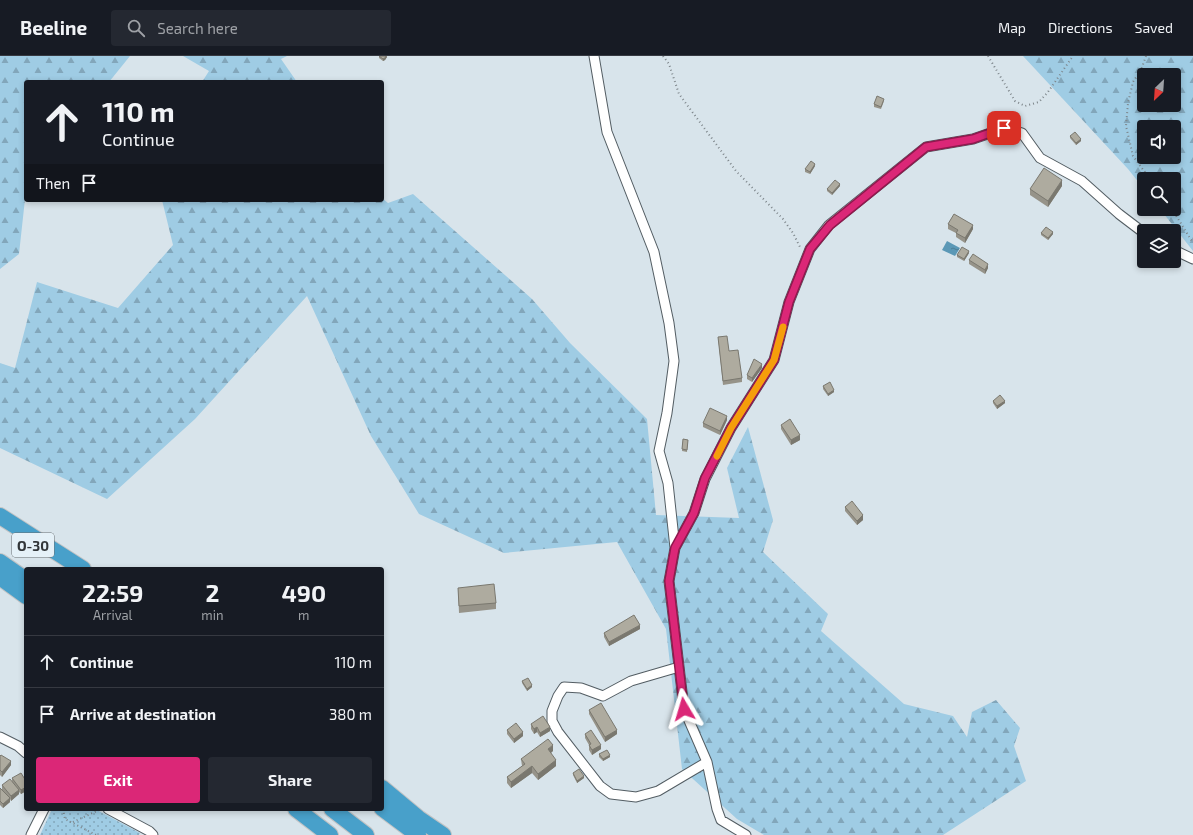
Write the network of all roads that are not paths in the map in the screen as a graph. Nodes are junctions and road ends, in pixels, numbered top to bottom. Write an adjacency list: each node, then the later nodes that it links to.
1 (594, 56): 7 (street)
2 (1137, 228): 7 (street)
3 (1181, 253): 4 (street)
4 (1193, 259)
5 (0, 516): 10 (highway)
6 (0, 522): 9 (highway, O-30)
7 (675, 548): 14 (street)
8 (0, 562): 12 (highway, O-30)
9 (64, 567)
10 (81, 567)
11 (0, 577): 13 (highway)
12 (24, 579)
13 (24, 595)
14 (679, 667): 17 (street); 17 (street)
15 (0, 737): 16 (street)
16 (24, 751)
17 (707, 762): 30 (street)
18 (384, 790): 29 (highway)
19 (384, 810): 28 (highway)
20 (43, 811): 25 (street)
21 (111, 811): 24 (street)
22 (299, 811): 26 (highway)
23 (335, 811): 27 (highway)
24 (150, 834)
25 (31, 835)
26 (330, 835)
27 (366, 835)
28 (418, 835)
29 (444, 835)
30 (746, 835)

